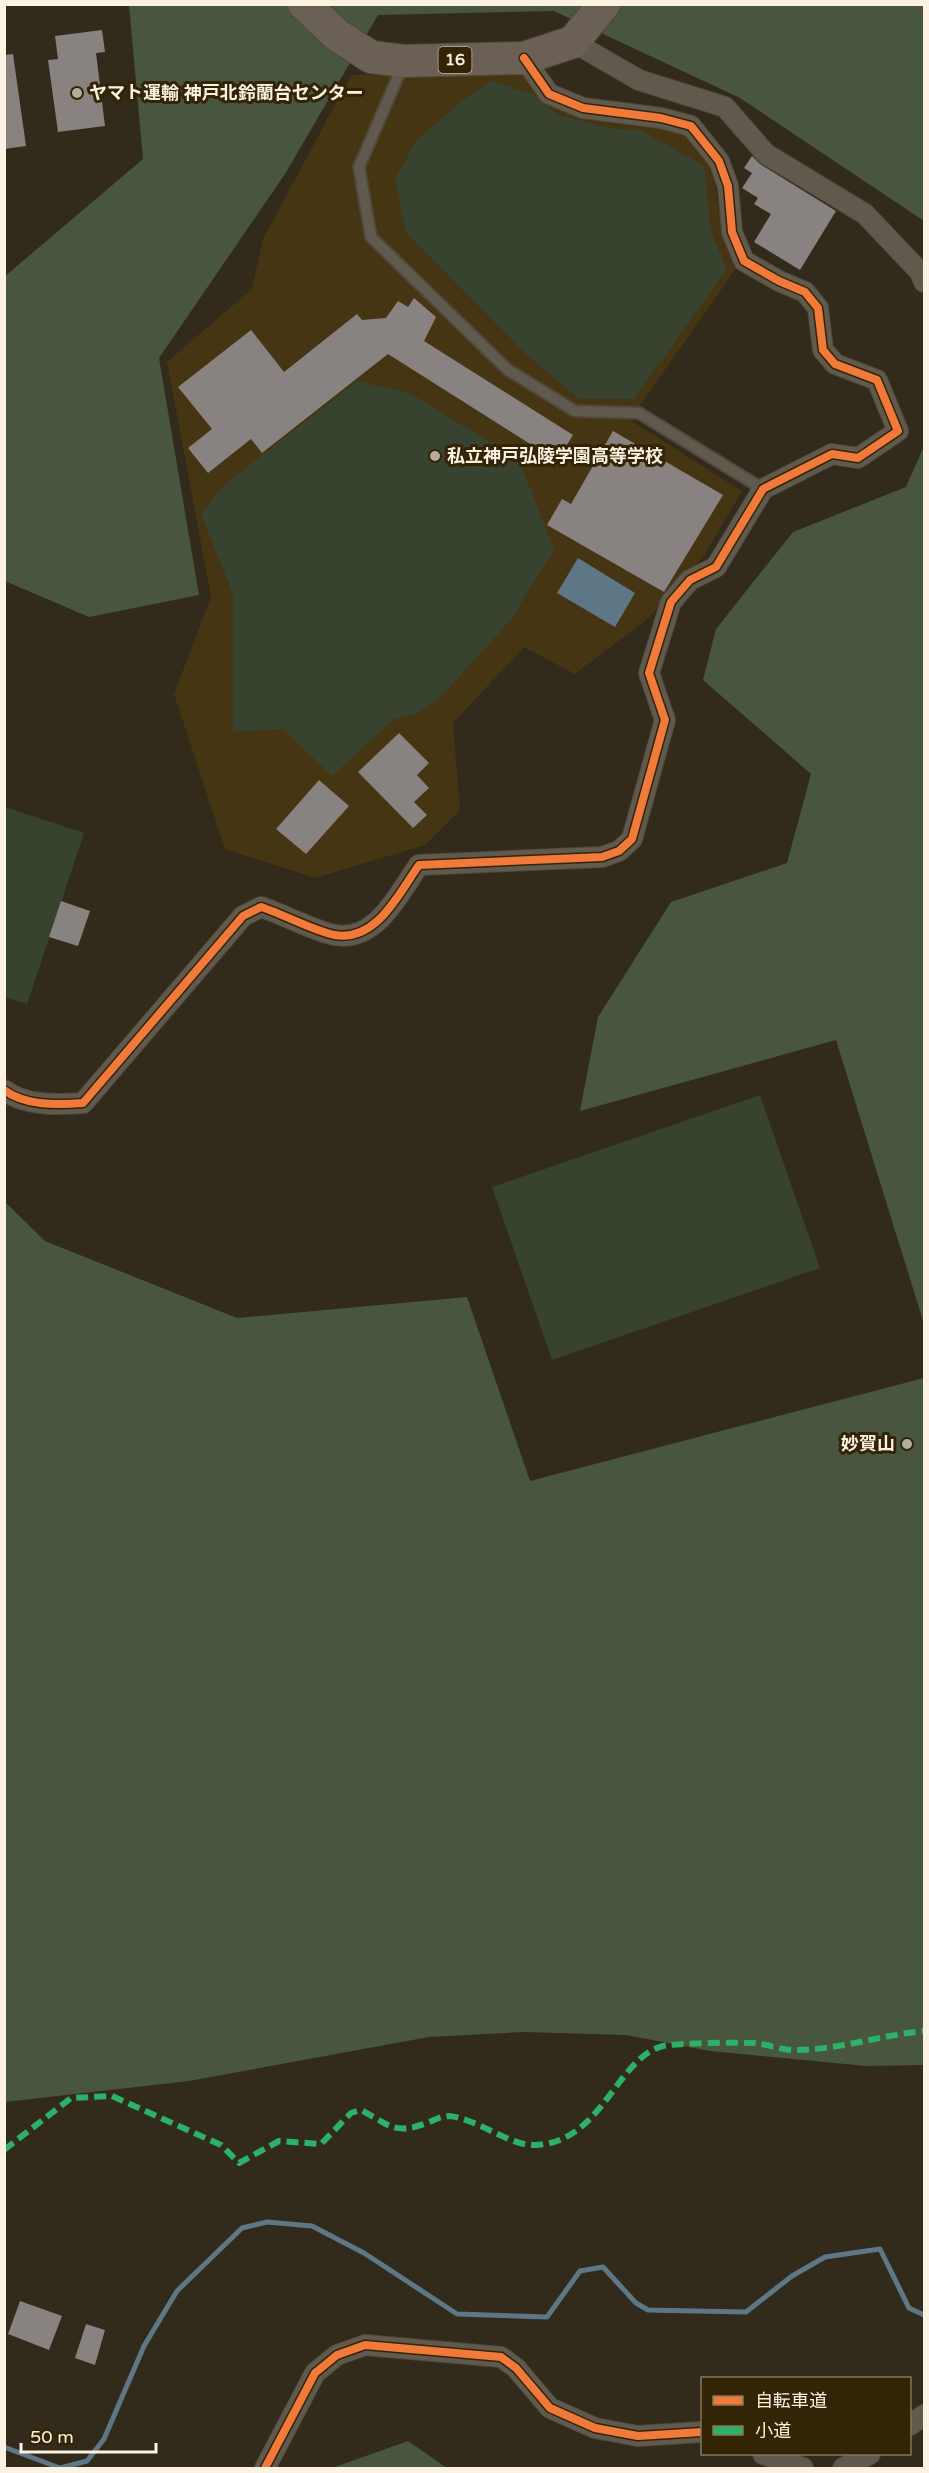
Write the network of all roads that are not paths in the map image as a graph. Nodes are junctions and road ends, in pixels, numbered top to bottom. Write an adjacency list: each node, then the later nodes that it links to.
1 (304, 4): 5 (main road, 16)
2 (604, 4): 3 (main road)
3 (573, 42): 4 (main road, 16); 6 (street)
4 (524, 58): 5 (main road, 16); 7 (street)
5 (404, 62): 7 (lane)
6 (924, 282)
7 (763, 489): 8 (street)
8 (4, 1090)
9 (924, 2415): 10 (street)
10 (911, 2424)
11 (701, 2432): 14 (street)
12 (766, 2455): 15 (street)
13 (868, 2455): 16 (street)
14 (265, 2469)
15 (803, 2469)
16 (843, 2469)

